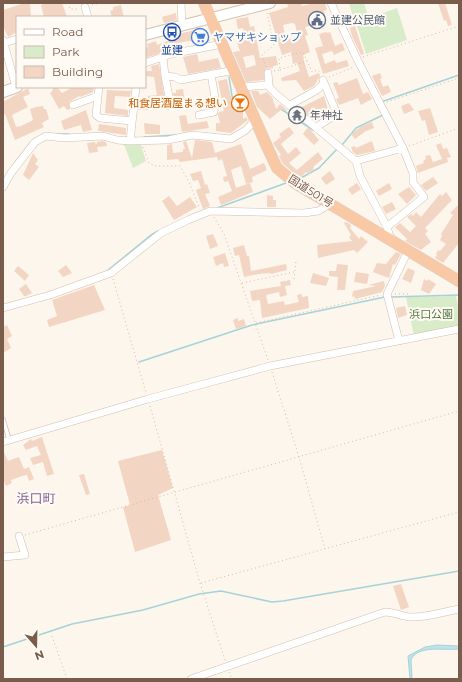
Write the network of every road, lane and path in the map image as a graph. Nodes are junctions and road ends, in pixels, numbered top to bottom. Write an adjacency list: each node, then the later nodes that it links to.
1 (181, 3): 9 (street)
2 (204, 3): 8 (highway, 国道501号)
3 (331, 3): 17 (street)
4 (268, 4): 6 (main road); 21 (path)
5 (85, 7): 7 (street)
6 (241, 7): 8 (main road)
7 (88, 16)
8 (210, 19): 9 (main road); 14 (highway, 国道501号)
9 (182, 25): 11 (main road)
10 (459, 26): 17 (path)
11 (146, 35)
12 (16, 39): 13 (street)
13 (3, 42): 27 (street)
14 (222, 44): 15 (street); 19 (highway, 国道501号)
15 (163, 57): 18 (street); 23 (street)
16 (308, 61): 20 (path); 20 (path); 25 (path)
17 (358, 62): 25 (path); 33 (street)
18 (146, 63)
19 (235, 70): 22 (street); 28 (highway, 国道501号)
20 (280, 70): 21 (path)
21 (268, 73): 26 (street)
22 (211, 74): 23 (street); 37 (street)
23 (165, 76): 36 (street)
24 (459, 78): 33 (path)
25 (324, 81): 35 (street); 40 (street)
26 (269, 85): 28 (street); 35 (street)
27 (16, 87): 31 (main road)
28 (242, 87): 38 (highway, 国道501号)
29 (99, 88): 32 (street)
30 (136, 88): 36 (street)
31 (3, 92)
32 (98, 96): 34 (street); 39 (street)
33 (381, 104): 44 (street)
34 (73, 105)
35 (290, 105): 40 (street)
36 (134, 106): 39 (street)
37 (199, 115)
38 (256, 119): 43 (street); 47 (highway, 国道501号)
39 (132, 121): 42 (street)
40 (316, 128): 45 (street)
41 (459, 128): 44 (path)
42 (130, 138): 43 (street); 46 (street)
43 (141, 140): 49 (path)
44 (403, 148): 45 (street); 50 (street)
45 (356, 161): 50 (street)
46 (3, 185)
47 (330, 204): 48 (street); 51 (highway, 国道501号)
48 (210, 212): 49 (street); 58 (path)
49 (202, 214): 55 (street)
50 (387, 227): 51 (street)
51 (391, 240): 52 (highway, 国道501号)
52 (408, 251): 57 (highway, 国道501号); 59 (street)
53 (296, 261): 54 (path)
54 (294, 272): 56 (path); 58 (path)
55 (111, 273): 61 (street); 66 (path)
56 (294, 279)
57 (459, 281)
58 (241, 283): 62 (path)
59 (387, 294): 60 (path); 62 (path); 64 (street)
60 (409, 297)
61 (3, 308)
62 (255, 323): 65 (path)
63 (459, 330): 64 (street)
64 (399, 341): 65 (street)
65 (270, 366): 66 (street); 70 (path)
66 (148, 399): 69 (street); 71 (path)
67 (459, 412): 70 (path)
68 (3, 419): 69 (lane)
69 (6, 441)
70 (299, 457): 71 (path); 74 (path)
71 (174, 492): 73 (path); 76 (path)
72 (459, 512): 74 (path)
73 (20, 536): 75 (street)
74 (325, 549): 76 (path)
75 (3, 557)
76 (200, 583): 79 (path)
77 (459, 609): 79 (street)
78 (52, 636): 80 (path)
79 (228, 666): 81 (street)
80 (67, 679)
81 (191, 679)

